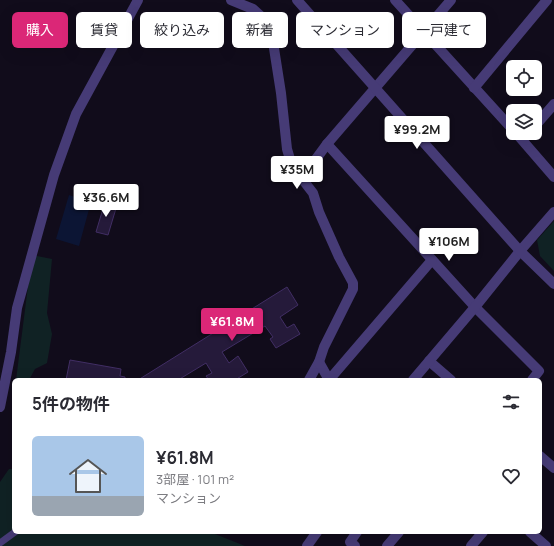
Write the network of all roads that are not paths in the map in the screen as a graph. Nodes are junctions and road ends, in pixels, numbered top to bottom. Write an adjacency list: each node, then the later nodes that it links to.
1 (138, 0): 33 (street)
2 (231, 0): 19 (street)
3 (298, 0): 11 (street)
4 (395, 0): 7 (street)
5 (451, 0): 8 (street)
6 (547, 0): 12 (street)
7 (406, 12)
8 (440, 12)
9 (409, 48): 11 (street)
10 (438, 48): 12 (street)
11 (376, 87): 17 (street); 21 (street)
12 (474, 88): 15 (street)
13 (554, 104): 14 (street)
14 (542, 118)
15 (506, 122)
16 (525, 140): 18 (street)
17 (327, 144): 19 (street); 22 (street)
18 (554, 177)
19 (302, 178): 26 (street)
20 (554, 212): 21 (street)
21 (520, 250): 23 (street); 24 (street)
22 (432, 260): 24 (street); 29 (street)
23 (554, 284)
24 (476, 307): 25 (street); 32 (street)
25 (429, 361): 30 (street); 31 (street)
26 (319, 362): 27 (street); 28 (street)
27 (310, 378)
28 (328, 378)
29 (331, 378)
30 (415, 378)
31 (449, 378)
32 (534, 378)
33 (0, 407)
34 (542, 458): 35 (street)
35 (554, 468)
36 (12, 534): 42 (lane)
37 (316, 534): 43 (street)
38 (355, 534): 44 (street)
39 (397, 534): 45 (street)
40 (481, 534): 46 (street)
41 (532, 534): 47 (street)
42 (0, 543)
43 (307, 546)
44 (355, 546)
45 (387, 546)
46 (471, 546)
47 (546, 546)

